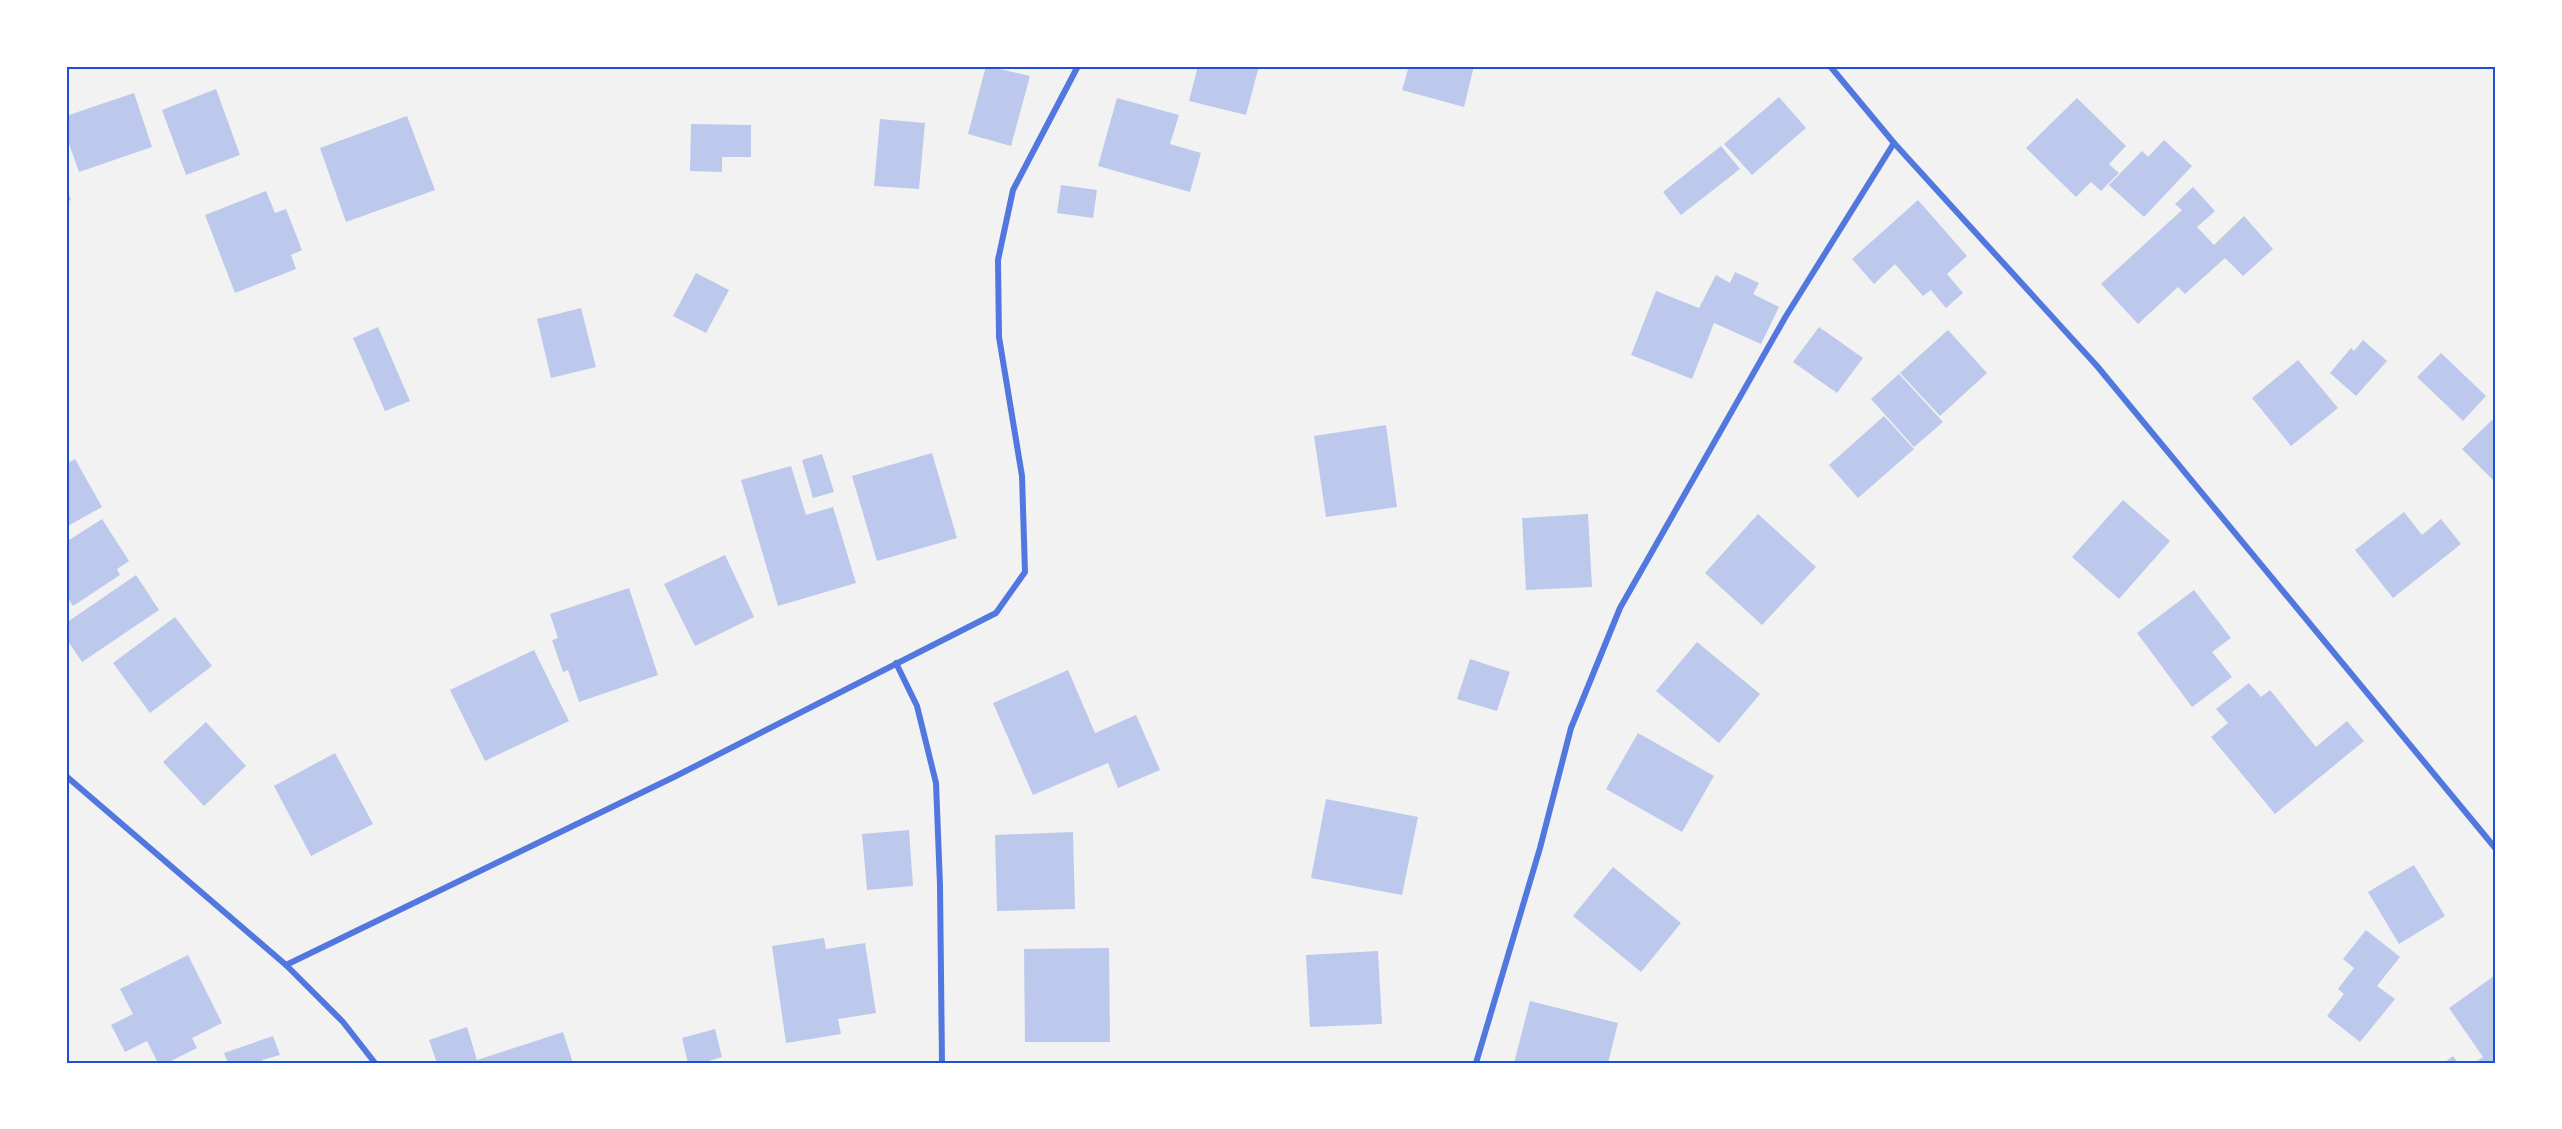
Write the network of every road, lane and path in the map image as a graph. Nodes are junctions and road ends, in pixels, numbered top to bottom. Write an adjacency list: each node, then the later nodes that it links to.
1 (632, 66): 2 (street)
2 (706, 66)
3 (767, 66): 4 (street)
4 (777, 66)
5 (1078, 66): 8 (street)
6 (1830, 66): 7 (street)
7 (1894, 143): 10 (street); 14 (street)
8 (896, 663): 11 (street); 13 (street)
9 (67, 780): 11 (street)
10 (2496, 849)
11 (286, 965): 12 (street)
12 (375, 1063)
13 (942, 1063)
14 (1476, 1063)

